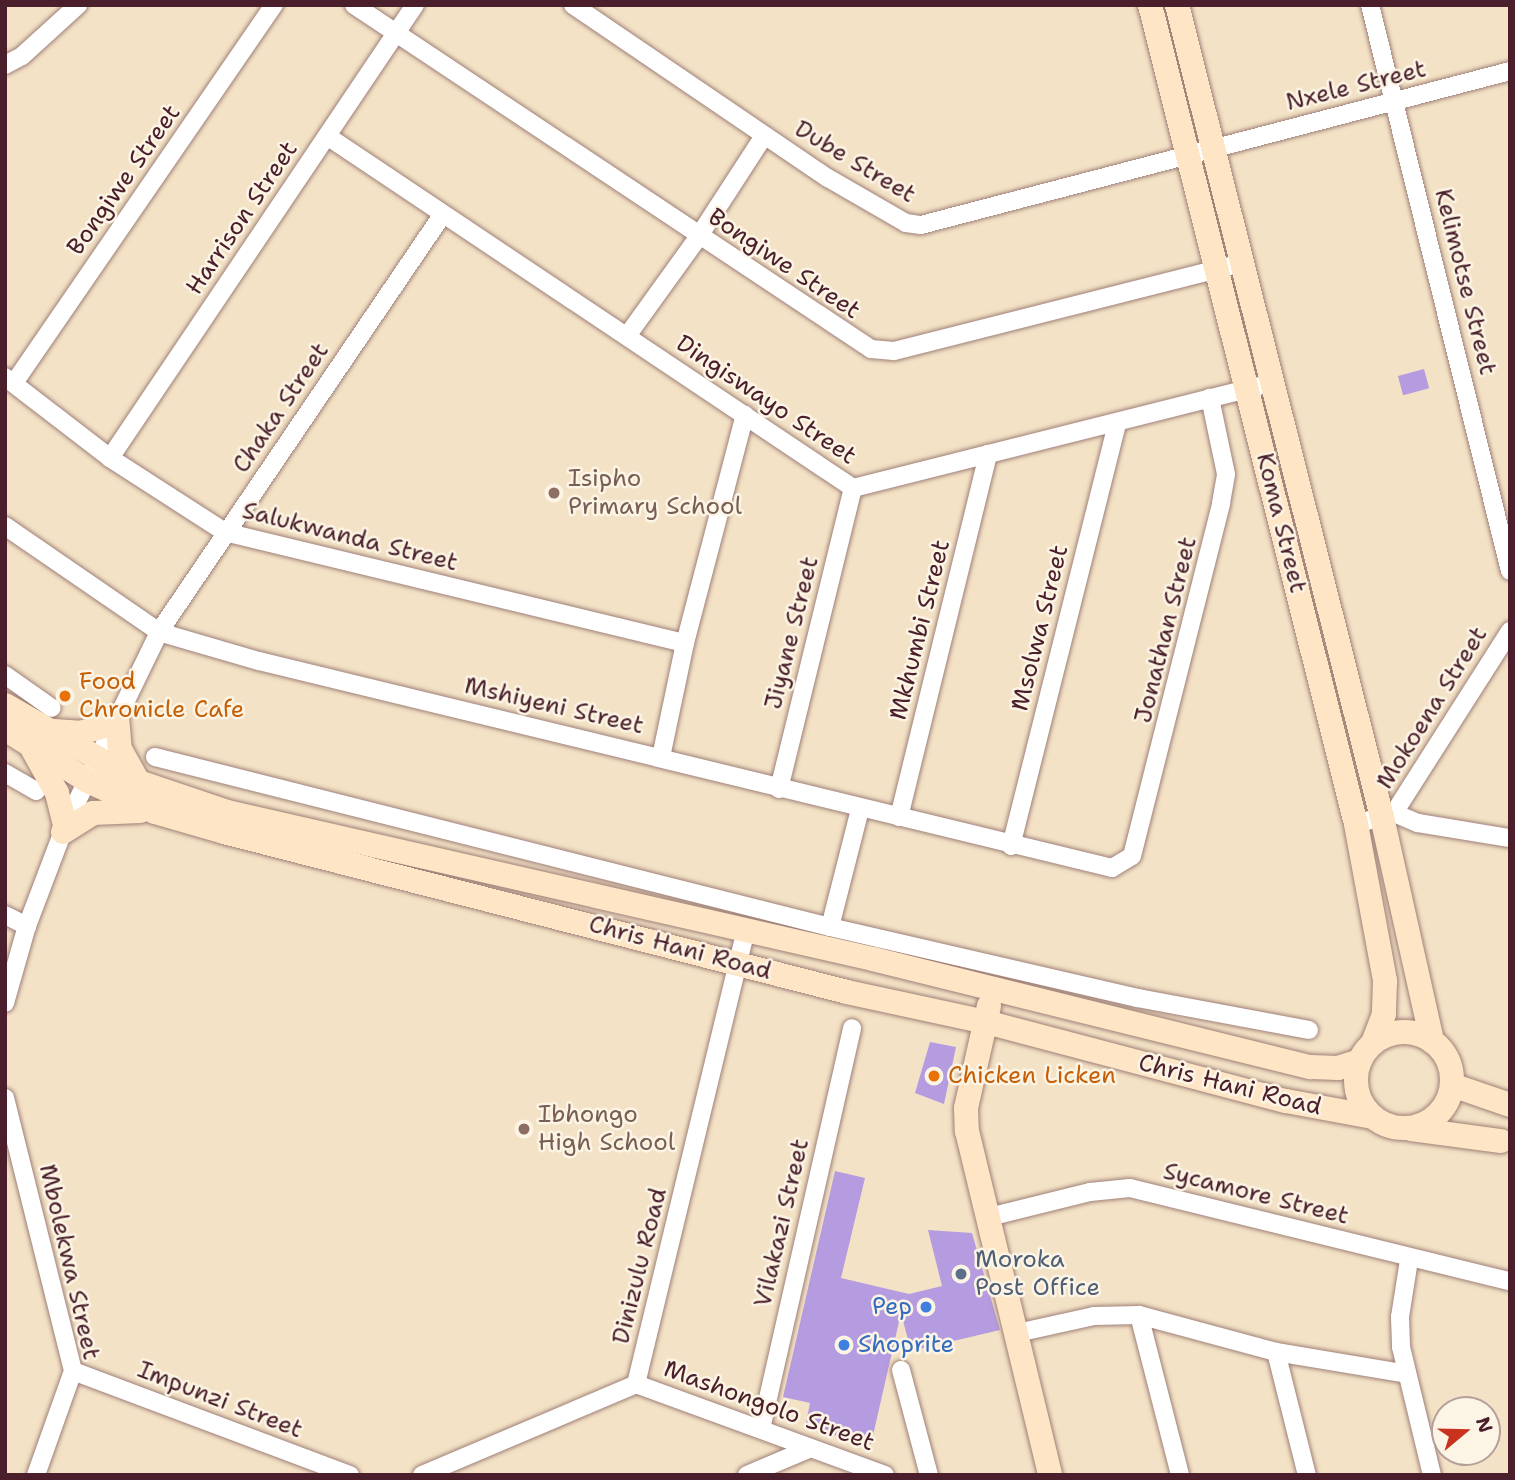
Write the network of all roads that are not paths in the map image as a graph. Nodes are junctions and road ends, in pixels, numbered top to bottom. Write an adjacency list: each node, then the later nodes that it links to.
1 (78, 5): 10 (street)
2 (274, 5): 22 (street, Bongiwe Street)
3 (354, 5): 9 (street, Bongiwe Street)
4 (415, 5): 9 (street, Harrison Street)
5 (573, 5): 14 (street, Dube Street)
6 (1150, 5): 16 (main road, Koma Street)
7 (1177, 5): 15 (main road, Koma Street)
8 (1370, 5): 12 (street, Kelimotse Street)
9 (397, 33): 13 (street, Harrison Street); 18 (street, Bongiwe Street)
10 (5, 65)
11 (1510, 71): 12 (street, Nxele Street)
12 (1395, 102): 15 (street, Nxele Street); 33 (street, Kelimotse Street)
13 (327, 136): 17 (street, Dingiswayo Street); 29 (street, Harrison Street)
14 (764, 136): 16 (street, Dube Street); 18 (street)
15 (1213, 147): 16 (street, Nxele Street); 19 (main road, Koma Street)
16 (1187, 153): 20 (main road, Koma Street)
17 (443, 214): 21 (street, Dingiswayo Street); 32 (street, Chaka Street)
18 (699, 236): 20 (street, Bongiwe Street); 21 (street)
19 (1242, 263): 20 (street, Bongiwe Street); 23 (main road, Koma Street)
20 (1217, 270): 24 (main road, Koma Street)
21 (626, 336): 26 (street, Dingiswayo Street)
22 (10, 380): 29 (street, Salukwanda Street)
23 (1272, 382): 24 (street, Dingiswayo Street); 51 (main road, Koma Street)
24 (1247, 390): 25 (street, Dingiswayo Street); 53 (main road, Koma Street)
25 (1210, 398): 27 (street, Dingiswayo Street); 57 (street, Jonathan Street)
26 (745, 415): 30 (street, Dingiswayo Street); 36 (street)
27 (1117, 423): 28 (street, Dingiswayo Street); 56 (street, Msolwa Street)
28 (988, 454): 30 (street, Dingiswayo Street); 52 (street, Mkhumbi Street)
29 (110, 458): 32 (street, Salukwanda Street)
30 (853, 488): 47 (street, Jiyane Street)
31 (5, 526): 35 (street, Mshiyeni Street)
32 (225, 532): 35 (street, Chaka Street); 36 (street, Salukwanda Street)
33 (1510, 571)
34 (1510, 631): 51 (street, Mokoena Street)
35 (159, 632): 39 (street, Chaka Street); 43 (street, Mshiyeni Street)
36 (685, 643): 43 (street)
37 (5, 675): 40 (street)
38 (5, 705): 40 (main road, Chris Hani Road)
39 (115, 720): 40 (main road); 44 (street, Chaka Street); 46 (main road)
40 (41, 727): 41 (main road, Chris Hani Road); 44 (main road, Chris Hani Road); 54 (main road)
41 (5, 729)
42 (155, 757): 60 (street)
43 (660, 757): 47 (street, Mshiyeni Street)
44 (91, 769): 46 (main road, Chris Hani Road); 50 (main road, Chris Hani Road); 54 (street)
45 (5, 773): 48 (street)
46 (139, 782): 61 (main road, Chris Hani Road)
47 (779, 789): 49 (street, Mshiyeni Street)
48 (36, 791)
49 (860, 809): 52 (street, Mshiyeni Street); 60 (street)
50 (155, 812): 54 (main road); 62 (main road, Chris Hani Road)
51 (1388, 815): 53 (street, Mokoena Street); 55 (street); 68 (main road, Koma Street)
52 (900, 817): 56 (street, Mshiyeni Street)
53 (1356, 824): 69 (main road, Koma Street)
54 (64, 829): 59 (street)
55 (1510, 838)
56 (1011, 846): 57 (street, Mshiyeni Street)
57 (1120, 867)
58 (5, 915): 59 (street)
59 (27, 926): 64 (street)
60 (830, 927): 67 (street)
61 (745, 932): 62 (street, Dinizulu Road); 63 (main road, Chris Hani Road)
62 (737, 963): 65 (main road, Chris Hani Road); 87 (street, Dinizulu Road)
63 (993, 989): 65 (main road); 69 (main road, Chris Hani Road)
64 (5, 1003)
65 (986, 1022): 73 (main road, Chris Hani Road); 78 (main road)
66 (852, 1028): 88 (street, Vilakazi Street)
67 (1309, 1030)
68 (1432, 1041): 69 (main road); 70 (main road)
69 (1366, 1052): 73 (main road)
70 (1452, 1085): 72 (main road); 74 (main road)
71 (5, 1098): 77 (street, Mbolekwa Street)
72 (1510, 1105)
73 (1373, 1118): 75 (main road)
74 (1432, 1120): 75 (main road); 76 (main road)
75 (1409, 1129): 76 (main road)
76 (1505, 1142)
77 (12, 1161): 85 (street, Mbolekwa Street)
78 (989, 1217): 79 (street, Sycamore Street); 82 (main road)
79 (1409, 1260): 80 (street, Sycamore Street); 86 (street)
80 (1510, 1281)
81 (1139, 1315): 82 (street); 83 (street); 97 (street)
82 (1017, 1332): 96 (main road)
83 (1276, 1352): 86 (street); 98 (street)
84 (901, 1370): 95 (street)
85 (73, 1371): 90 (street, Mbolekwa Street); 91 (street, Impunzi Street)
86 (1407, 1374): 99 (street)
87 (636, 1384): 88 (street, Mashongolo Street); 92 (street)
88 (761, 1429): 89 (street, Mashongolo Street)
89 (811, 1448): 93 (street); 94 (street, Mashongolo Street)
90 (36, 1475)
91 (350, 1475)
92 (422, 1475)
93 (747, 1475)
94 (885, 1475)
95 (929, 1475)
96 (1050, 1475)
97 (1180, 1475)
98 (1307, 1475)
99 (1432, 1475)

